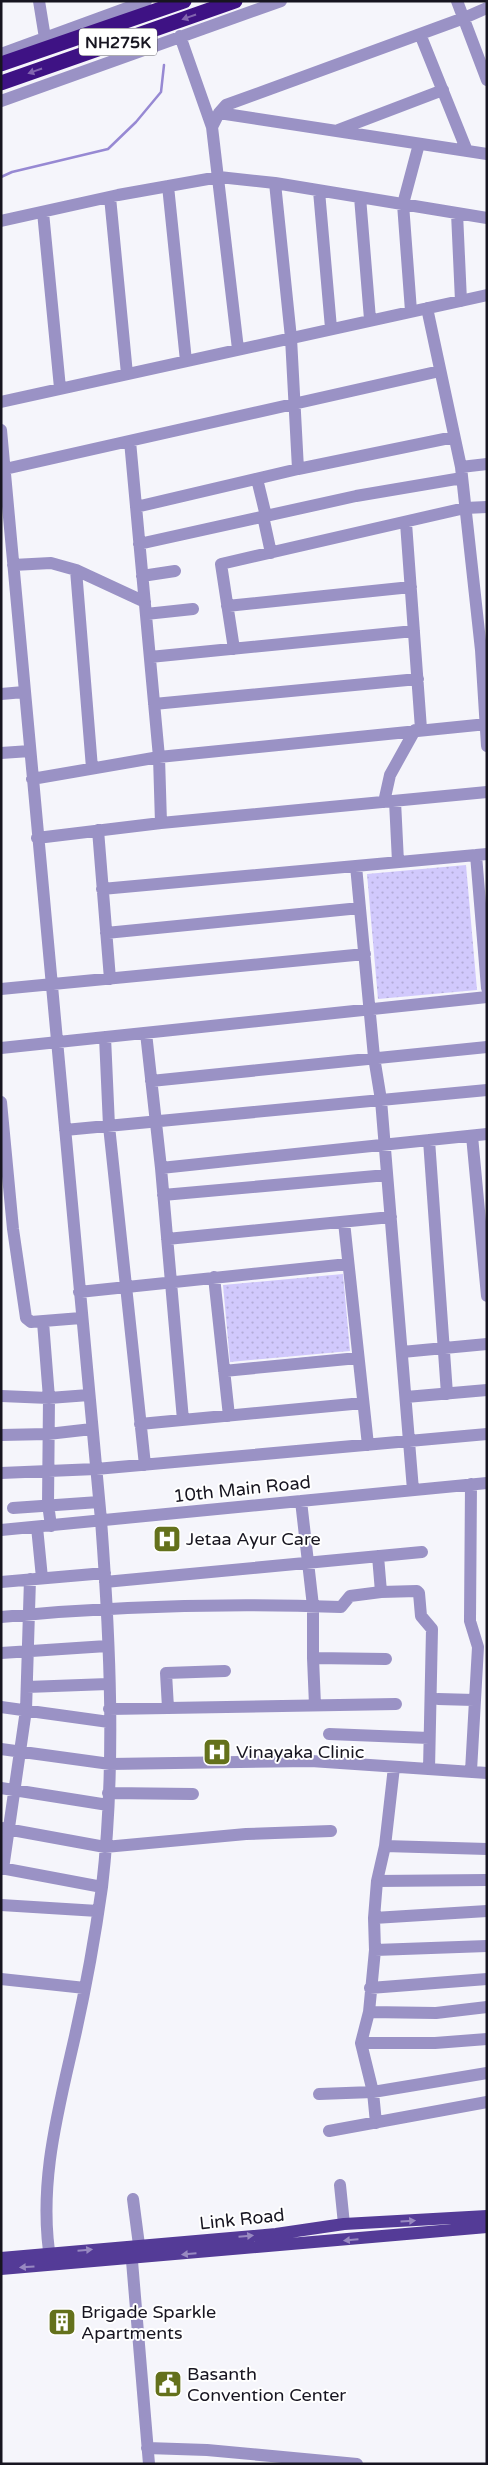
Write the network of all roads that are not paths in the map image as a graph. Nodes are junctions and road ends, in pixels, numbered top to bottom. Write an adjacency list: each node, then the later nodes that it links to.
1 (39, 1): 11 (street)
2 (146, 1): 11 (street)
3 (184, 1): 13 (highway, NH275K)
4 (234, 1): 15 (highway, NH275K, one-way to 15)
5 (281, 1): 10 (street)
6 (457, 1): 8 (street)
7 (487, 8): 8 (street)
8 (464, 18): 9 (street); 14 (street)
9 (420, 34): 16 (street); 18 (street)
10 (180, 36): 17 (street); 19 (street)
11 (45, 38): 12 (street)
12 (1, 54)
13 (1, 64)
14 (486, 75)
15 (1, 83)
16 (443, 90): 20 (street); 22 (street)
17 (1, 101)
18 (219, 113): 19 (street); 20 (street)
19 (212, 127): 24 (street)
20 (337, 131): 21 (street)
21 (419, 144): 22 (street); 30 (street)
22 (467, 151): 23 (street)
23 (487, 154)
24 (219, 177): 25 (street); 26 (street); 42 (street)
25 (275, 183): 27 (street); 41 (street)
26 (168, 186): 28 (street); 43 (street)
27 (319, 191): 29 (street); 40 (street)
28 (110, 197): 31 (street); 45 (street)
29 (360, 197): 30 (street); 39 (street)
30 (403, 204): 32 (street); 38 (street)
31 (43, 212): 34 (street); 46 (street)
32 (457, 212): 33 (street); 36 (street)
33 (487, 218)
34 (1, 221)
35 (487, 295): 36 (street)
36 (461, 301): 37 (street)
37 (427, 308): 38 (street); 44 (street)
38 (411, 311): 39 (street)
39 (370, 319): 40 (street)
40 (331, 328): 41 (street)
41 (291, 338): 42 (street); 48 (street)
42 (238, 349): 43 (street)
43 (186, 361): 45 (street)
44 (440, 371): 48 (street); 50 (street)
45 (127, 374): 46 (street)
46 (60, 388): 47 (street)
47 (1, 402)
48 (294, 405): 51 (street); 54 (street)
49 (1, 430): 53 (street)
50 (454, 437): 54 (street); 55 (street)
51 (130, 441): 53 (street); 58 (street)
52 (487, 464): 55 (street)
53 (5, 469): 64 (street)
54 (298, 469): 56 (street)
55 (461, 472): 59 (street); 60 (street)
56 (258, 479): 58 (street); 60 (street)
57 (487, 506): 59 (street)
58 (136, 507): 62 (street)
59 (465, 508): 61 (street); 74 (street)
60 (264, 516): 62 (street); 63 (street)
61 (406, 523): 63 (street); 68 (street)
62 (139, 544): 67 (street)
63 (271, 553): 69 (street)
64 (13, 565): 65 (street); 77 (street)
65 (76, 570): 70 (street); 86 (street)
66 (175, 571): 67 (street)
67 (142, 576): 70 (street)
68 (411, 587): 69 (street); 72 (street)
69 (227, 606): 73 (street)
70 (145, 608): 71 (street); 75 (street)
71 (193, 609)
72 (414, 631): 73 (street); 76 (street)
73 (234, 649): 75 (street)
74 (484, 649): 80 (street)
75 (150, 657): 79 (street)
76 (418, 679): 79 (street); 81 (street)
77 (24, 692): 78 (street); 83 (street)
78 (1, 694)
79 (154, 704): 85 (street)
80 (486, 724): 81 (street); 82 (street)
81 (418, 730): 85 (street); 89 (street)
82 (487, 746)
83 (30, 751): 84 (street); 87 (street)
84 (1, 753)
85 (159, 757): 86 (street); 90 (street)
86 (92, 768): 87 (street)
87 (32, 778): 92 (street)
88 (487, 792): 89 (street)
89 (389, 802): 90 (street); 94 (street)
90 (162, 823): 91 (street)
91 (98, 830): 92 (street); 96 (street)
92 (37, 838): 103 (street)
93 (481, 854): 94 (street); 97 (street)
94 (398, 862): 95 (street)
95 (356, 866): 96 (street); 98 (street)
96 (102, 889): 99 (street)
97 (483, 898): 100 (street)
98 (360, 908): 99 (street); 101 (street)
99 (106, 933): 102 (street)
100 (485, 945): 104 (street)
101 (365, 954): 102 (street); 107 (street)
102 (110, 979): 103 (street)
103 (52, 984): 105 (street); 110 (street)
104 (487, 988)
105 (1, 989)
106 (487, 996): 107 (street)
107 (370, 1008): 108 (street); 113 (street)
108 (146, 1033): 109 (street); 114 (street)
109 (105, 1037): 110 (street); 119 (street)
110 (56, 1042): 112 (street); 120 (street)
111 (487, 1047): 113 (street)
112 (1, 1048)
113 (374, 1057): 114 (street); 116 (street)
114 (151, 1081): 118 (street)
115 (487, 1090): 116 (street)
116 (381, 1100): 118 (street); 124 (street)
117 (1, 1102): 140 (street)
118 (156, 1122): 119 (street); 125 (street)
119 (109, 1126): 120 (street); 136 (street)
120 (64, 1130): 137 (street)
121 (487, 1134): 122 (street)
122 (472, 1136): 123 (street); 127 (street)
123 (429, 1140): 124 (street); 142 (street)
124 (384, 1144): 125 (street); 126 (street)
125 (161, 1168): 128 (street)
126 (387, 1175): 128 (street); 129 (street)
127 (481, 1178): 131 (street)
128 (164, 1195): 132 (street)
129 (391, 1217): 130 (street); 143 (street)
130 (344, 1222): 132 (street); 133 (street)
131 (483, 1223): 138 (street)
132 (167, 1239): 135 (street)
133 (348, 1264): 134 (street); 144 (street)
134 (214, 1278): 135 (street); 145 (street)
135 (170, 1282): 136 (street); 154 (street)
136 (126, 1286): 137 (street); 155 (street)
137 (79, 1292): 139 (street)
138 (487, 1296)
139 (81, 1318): 140 (street); 148 (street)
140 (43, 1322): 151 (street)
141 (487, 1344): 142 (street)
142 (445, 1348): 143 (street); 147 (street)
143 (402, 1352): 150 (street)
144 (358, 1358): 145 (street); 152 (street)
145 (224, 1371): 153 (street)
146 (487, 1390): 147 (street)
147 (447, 1394): 150 (street)
148 (89, 1395): 151 (street); 156 (street)
149 (1, 1396): 151 (street)
150 (406, 1397): 160 (street)
151 (49, 1398): 157 (street)
152 (363, 1403): 153 (street); 161 (street)
153 (229, 1416): 154 (street)
154 (183, 1420): 155 (street)
155 (140, 1424): 162 (street)
156 (92, 1429): 157 (street); 163 (street)
157 (48, 1434): 159 (street); 164 (street)
158 (487, 1434): 160 (street)
159 (1, 1435)
160 (409, 1441): 161 (street); 168 (street)
161 (368, 1445): 162 (street)
162 (145, 1465): 163 (street)
163 (96, 1469): 164 (street); 170 (street)
164 (48, 1470): 165 (street); 171 (street)
165 (1, 1473)
166 (487, 1483): 167 (street, 10th Main Road)
167 (471, 1484): 168 (street, 10th Main Road); 197 (street)
168 (414, 1490): 169 (street, 10th Main Road)
169 (301, 1500): 173 (street, 10th Main Road); 179 (street)
170 (99, 1502): 171 (street); 173 (street)
171 (48, 1504): 172 (street); 174 (street)
172 (13, 1508)
173 (101, 1520): 174 (street, 10th Main Road); 180 (street)
174 (50, 1526): 175 (street, 10th Main Road)
175 (37, 1527): 176 (street, 10th Main Road); 181 (street)
176 (1, 1530)
177 (422, 1552): 178 (street)
178 (378, 1556): 179 (street); 183 (street)
179 (310, 1561): 180 (street); 184 (street)
180 (105, 1577): 181 (street); 185 (street)
181 (36, 1579): 182 (street); 186 (street)
182 (1, 1582)
183 (381, 1592): 184 (street); 206 (street)
184 (313, 1606): 185 (street); 191 (street)
185 (107, 1607): 186 (street); 188 (street)
186 (30, 1614): 187 (street); 189 (street)
187 (1, 1617)
188 (107, 1646): 189 (street); 194 (street)
189 (29, 1652): 190 (street); 195 (street)
190 (1, 1654)
191 (313, 1658): 192 (street); 199 (street)
192 (386, 1659)
193 (225, 1671): 201 (street)
194 (108, 1684): 195 (street); 202 (street)
195 (27, 1687): 203 (street)
196 (438, 1699): 197 (street)
197 (474, 1700): 212 (street)
198 (396, 1704): 199 (street)
199 (314, 1705): 201 (street)
200 (1, 1707): 203 (street)
201 (168, 1708): 202 (street)
202 (109, 1709): 204 (street)
203 (26, 1710): 204 (street); 208 (street)
204 (109, 1722): 209 (street)
205 (328, 1734): 206 (street)
206 (429, 1738): 211 (street)
207 (1, 1749): 208 (street)
208 (21, 1753): 209 (street); 215 (street)
209 (110, 1764): 210 (street); 217 (street)
210 (394, 1767): 211 (street); 220 (street)
211 (429, 1769): 212 (street)
212 (471, 1771): 213 (street)
213 (487, 1774)
214 (1, 1788): 215 (street)
215 (15, 1789): 217 (street); 218 (street)
216 (193, 1794): 217 (street)
217 (108, 1799): 221 (street)
218 (5, 1828): 221 (street); 223 (street)
219 (331, 1831): 221 (street)
220 (385, 1846): 222 (street); 225 (street)
221 (106, 1847): 226 (street)
222 (487, 1849)
223 (2, 1868): 226 (street)
224 (487, 1880): 225 (street)
225 (377, 1881): 230 (street)
226 (102, 1887): 228 (street)
227 (1, 1905): 228 (street)
228 (98, 1911): 235 (street)
229 (487, 1911): 230 (street)
230 (374, 1918): 232 (street)
231 (487, 1946): 232 (street)
232 (376, 1950): 236 (street)
233 (1, 1979): 235 (street)
234 (487, 1979): 236 (street)
235 (86, 1988): 254 (street)
236 (370, 1988): 238 (street)
237 (487, 2007): 238 (street)
238 (369, 2012): 240 (street)
239 (487, 2039): 240 (street)
240 (361, 2043): 242 (street)
241 (487, 2073): 242 (street)
242 (372, 2092): 243 (street); 245 (street)
243 (318, 2094)
244 (487, 2102): 245 (street)
245 (376, 2123): 246 (street)
246 (329, 2131)
247 (340, 2185): 250 (street)
248 (133, 2199): 252 (street)
249 (487, 2216): 250 (main road, Link Road, one-way to 249)
250 (344, 2224): 252 (main road, Link Road, one-way to 250)
251 (487, 2227): 255 (main road, one-way to 255)
252 (135, 2246): 254 (main road, Link Road, one-way to 252); 255 (street)
253 (1, 2258): 254 (main road, Link Road)
254 (50, 2259): 255 (main road); 256 (main road, one-way to 256)
255 (131, 2259): 257 (street)
256 (1, 2269)
257 (147, 2448): 258 (street); 259 (street)
258 (149, 2464)
259 (357, 2464)

